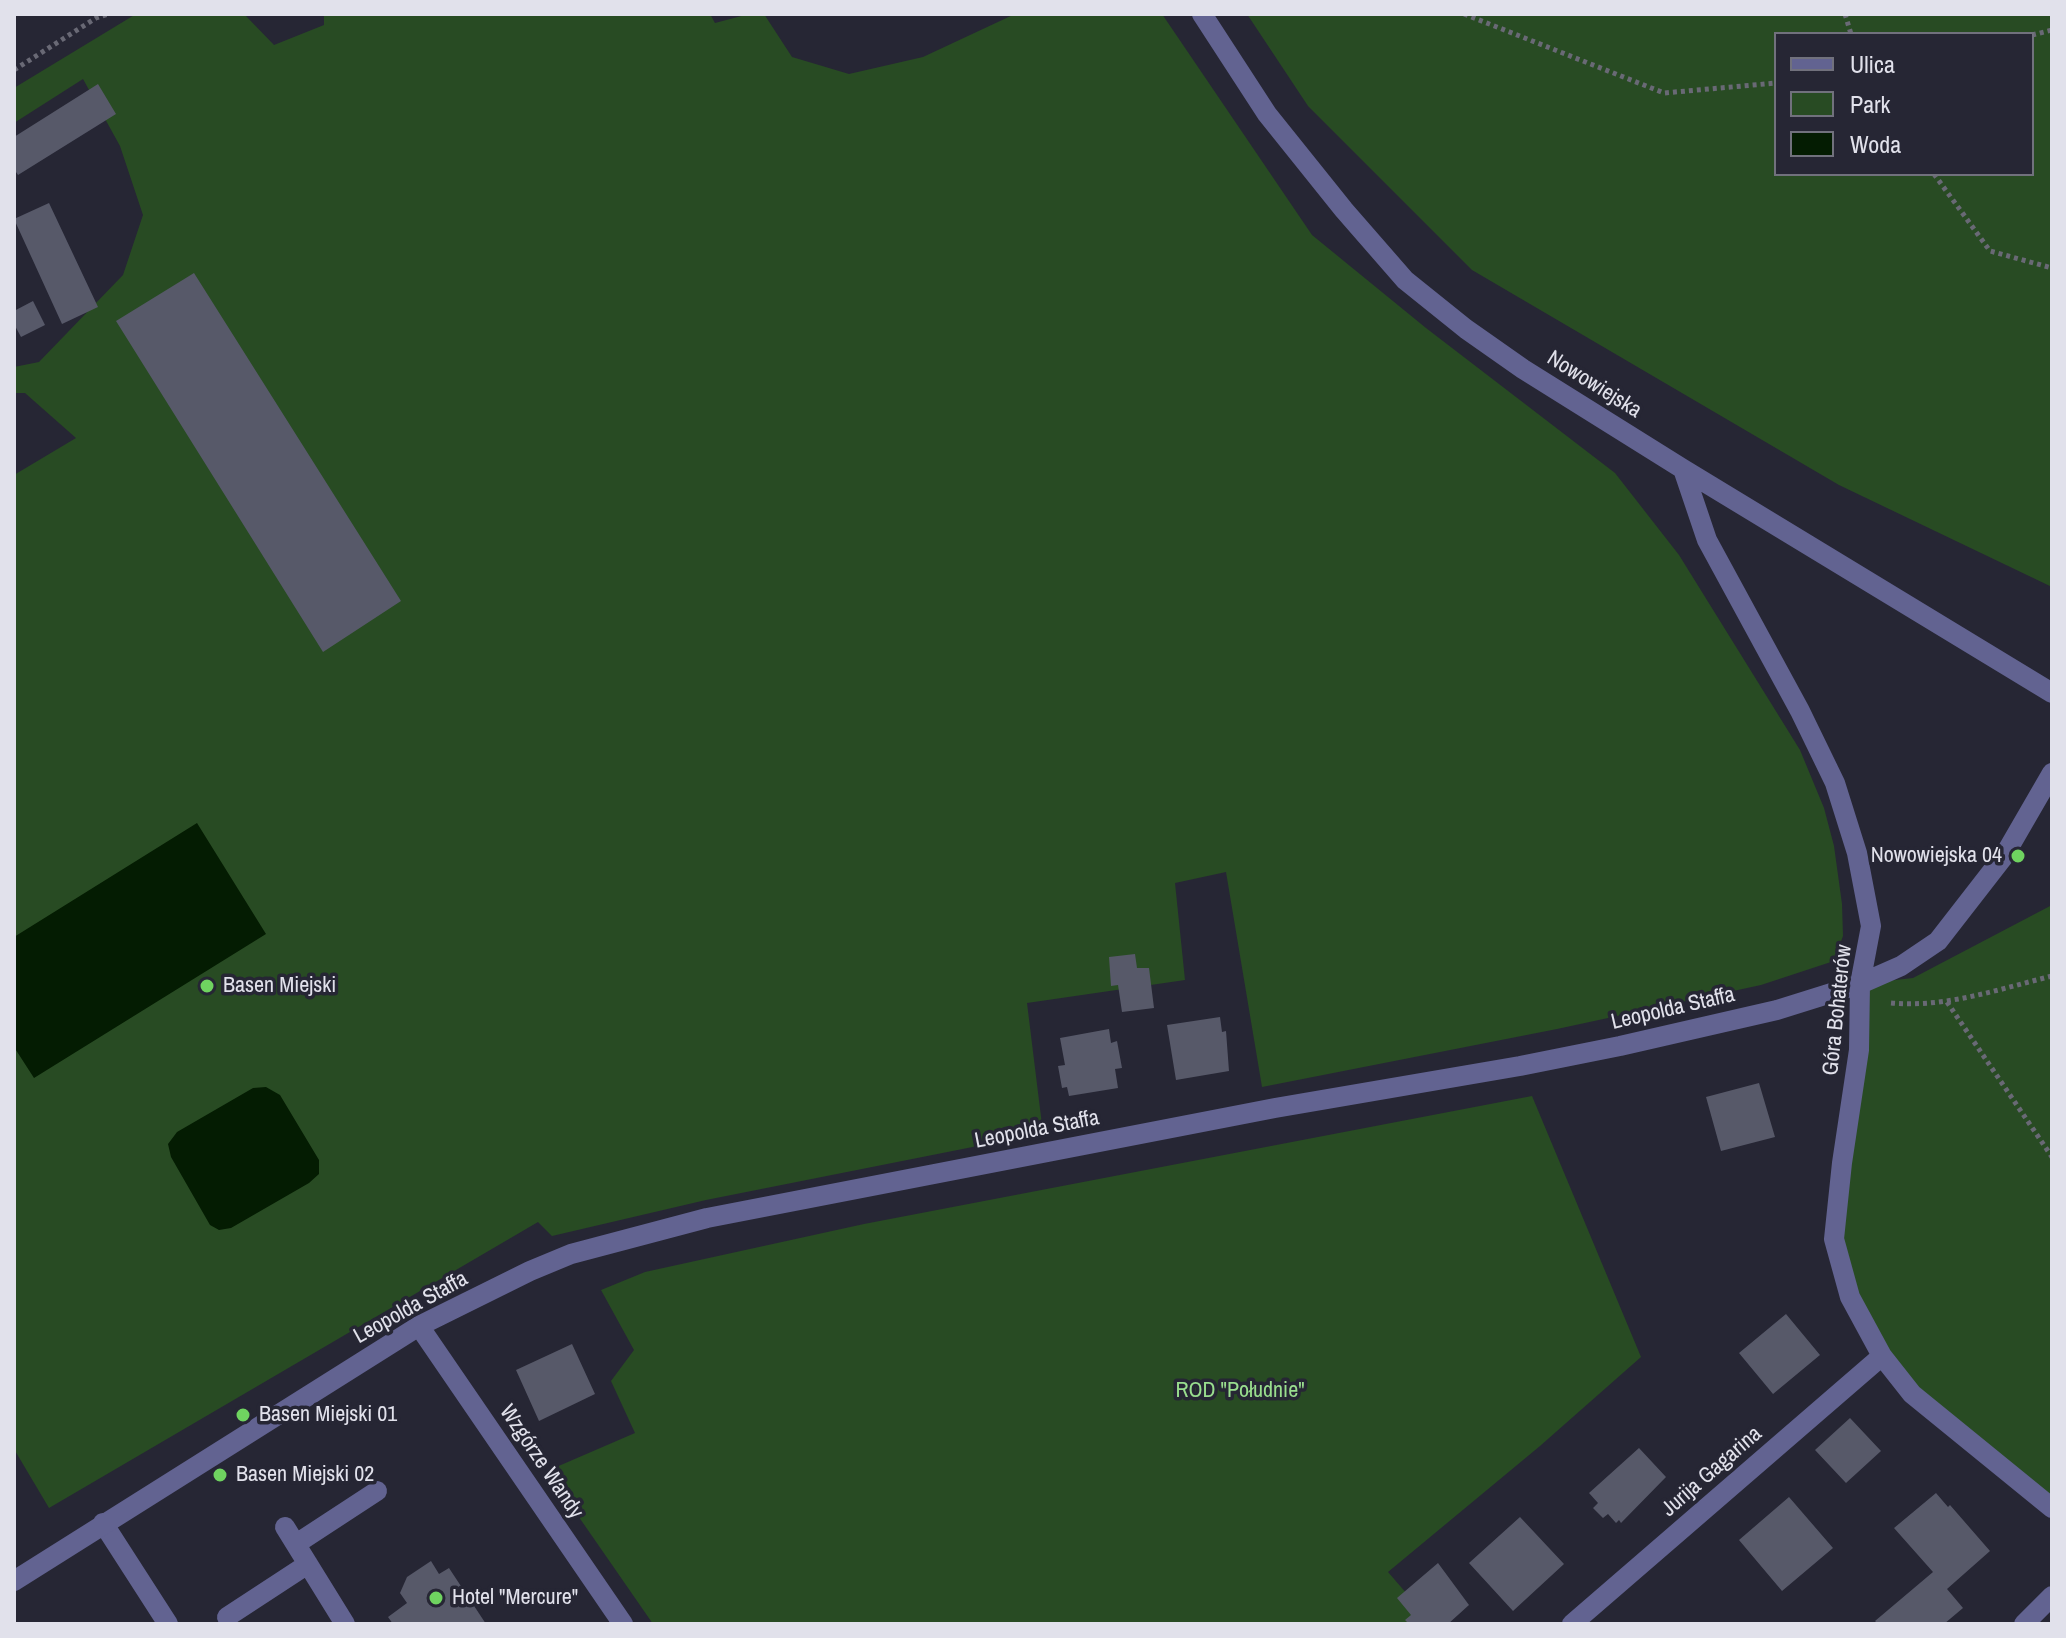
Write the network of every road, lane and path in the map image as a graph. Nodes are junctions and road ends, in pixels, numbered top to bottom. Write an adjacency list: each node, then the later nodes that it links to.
1 (108, 14): 4 (path)
2 (1202, 14): 8 (street, Nowowiejska)
3 (1464, 14): 5 (path)
4 (14, 70)
5 (1774, 83)
6 (1935, 176): 7 (path)
7 (2052, 268)
8 (1683, 469): 9 (street, Nowowiejska); 12 (street, Góra Bohaterów)
9 (2052, 693)
10 (2052, 773): 12 (street, Leopolda Staffa)
11 (2052, 976): 13 (path)
12 (1860, 984): 13 (path); 15 (street, Leopolda Staffa); 16 (street, Góra Bohaterów)
13 (1947, 1002): 14 (path)
14 (2052, 1157)
15 (419, 1326): 19 (street, Leopolda Staffa); 26 (street, Wzgórze Wandy)
16 (1882, 1356): 18 (street, Góra Bohaterów); 27 (street, Jurija Gagarina)
17 (377, 1491): 20 (street)
18 (2052, 1508)
19 (103, 1523): 21 (street, Leopolda Staffa); 24 (street)
20 (308, 1564): 23 (street); 25 (street)
21 (14, 1581)
22 (2052, 1596): 28 (street)
23 (227, 1617)
24 (168, 1620)
25 (345, 1624)
26 (623, 1624)
27 (1572, 1624)
28 (2024, 1624)

